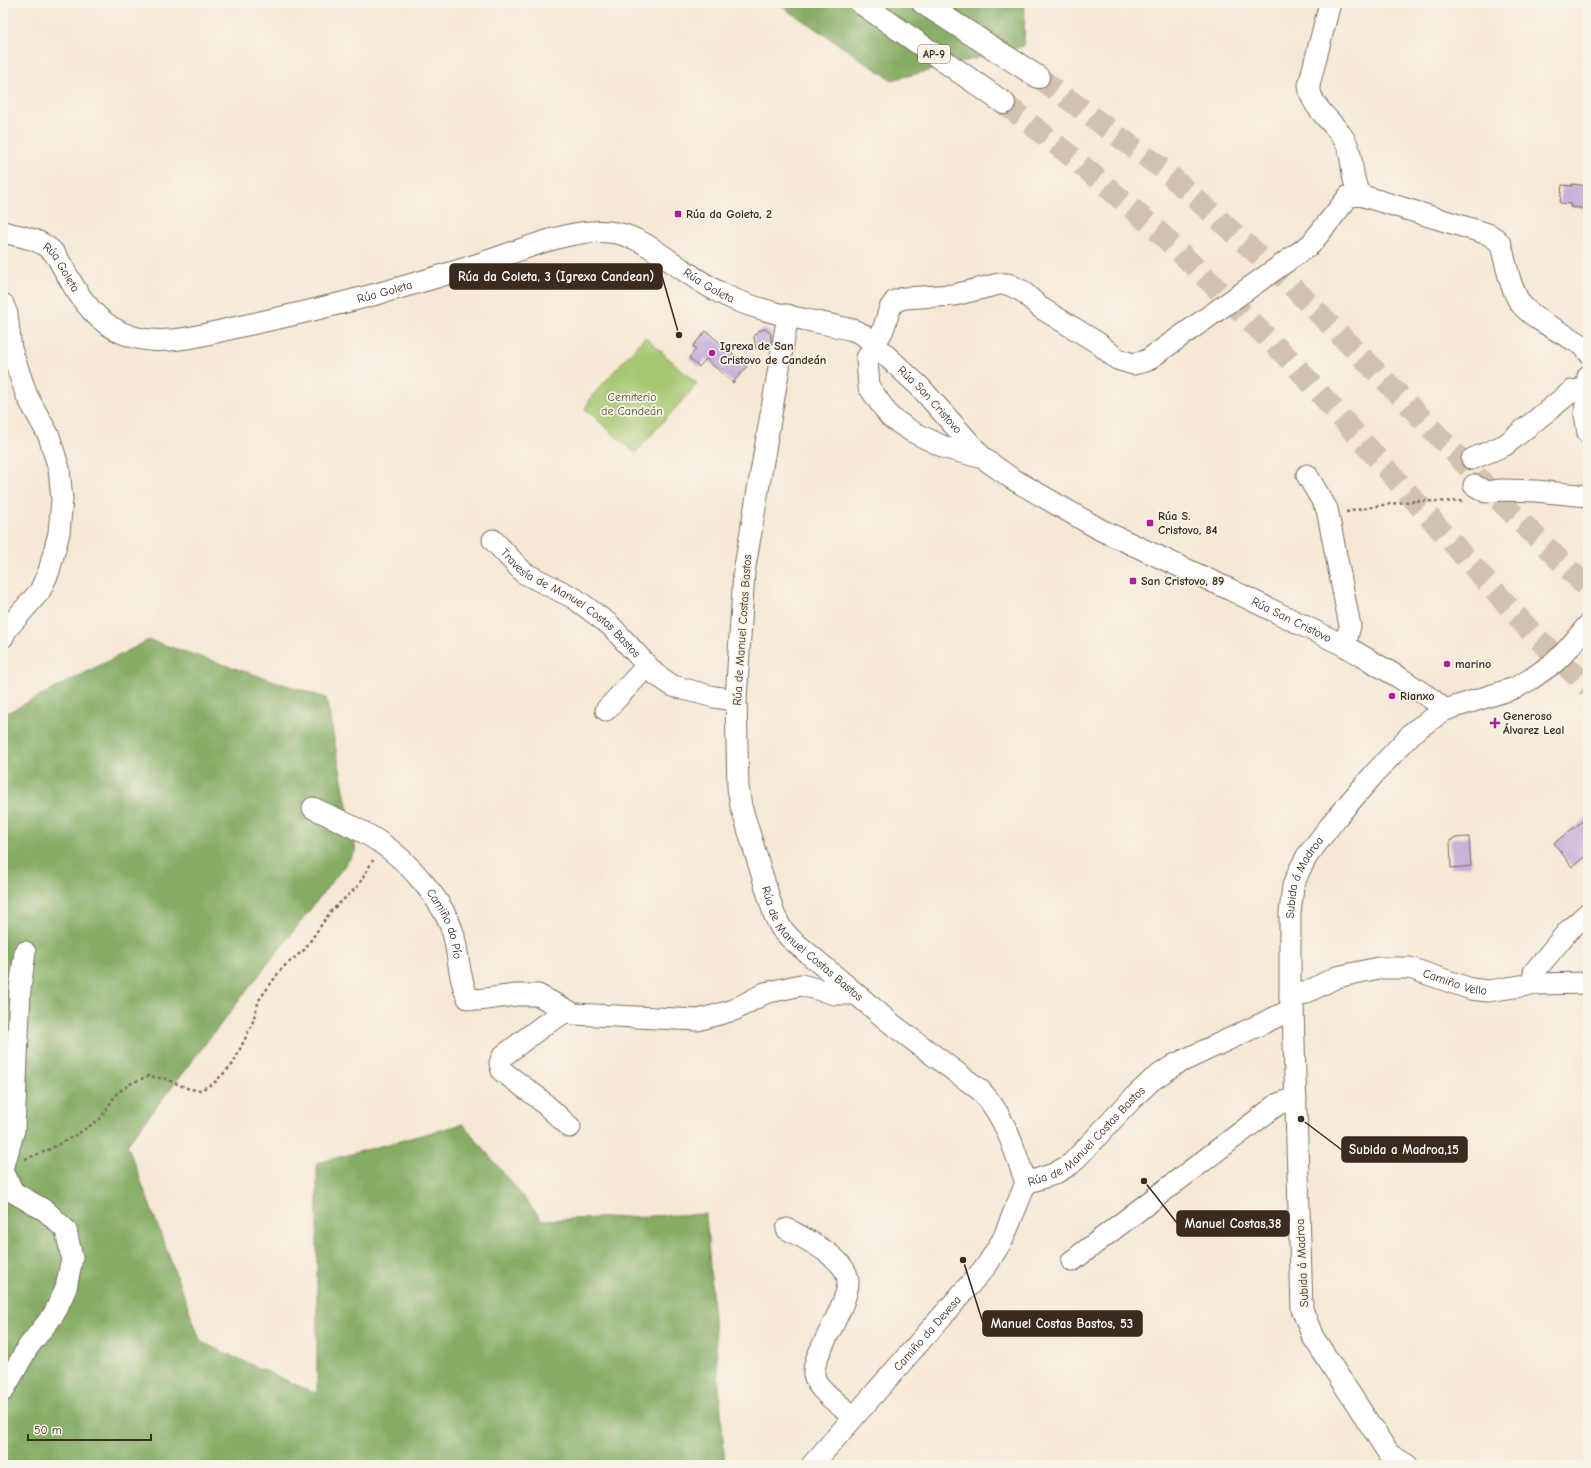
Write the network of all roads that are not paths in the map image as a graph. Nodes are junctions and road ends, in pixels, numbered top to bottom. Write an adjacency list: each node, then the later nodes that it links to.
1 (861, 3): 5 (highway, AP-9)
2 (923, 3): 4 (highway)
3 (1330, 3): 6 (street)
4 (1038, 77)
5 (1004, 103)
6 (1360, 195): 10 (street); 11 (street)
7 (3, 232): 9 (street, Rúa Goleta)
8 (3, 304): 21 (street)
9 (788, 315): 10 (street, Rúa San Cristovo); 24 (street, Rúa de Manuel Costas Bastos)
10 (874, 344): 14 (street, Rúa San Cristovo); 14 (street, Rúa San Cristovo)
11 (1588, 349)
12 (1587, 383): 13 (street); 15 (street)
13 (1588, 433)
14 (983, 458): 22 (street, Rúa San Cristovo)
15 (1472, 459)
16 (1307, 475): 22 (street)
17 (1480, 488): 18 (street)
18 (1588, 496)
19 (493, 540): 23 (street, Travesía de Manuel Costas Bastos)
20 (1588, 625): 26 (street)
21 (3, 637)
22 (1345, 646): 26 (street, Rúa San Cristovo)
23 (648, 666): 24 (street, Travesía de Manuel Costas Bastos); 25 (street, Travesía de Manuel Costas Bastos)
24 (736, 700): 32 (street, Rúa de Manuel Costas Bastos)
25 (606, 710)
26 (1445, 710): 33 (street, Subida á Madroa)
27 (314, 808): 34 (street, Camiño do Pío)
28 (1588, 913): 31 (street)
29 (25, 952): 37 (street)
30 (1588, 983): 31 (street, Camiño Vello)
31 (1534, 984): 33 (street, Camiño Vello)
32 (856, 994): 34 (street, Camiño do Pío); 38 (street, Rúa de Manuel Costas Bastos)
33 (1292, 1004): 35 (street, Subida á Madroa); 38 (street, Rúa de Manuel Costas Bastos)
34 (567, 1011): 36 (street)
35 (1296, 1098): 40 (street); 43 (street, Subida á Madroa)
36 (570, 1127)
37 (9, 1167): 41 (street)
38 (1026, 1183): 42 (street, Camiño da Devesa)
39 (787, 1229): 42 (street)
40 (1072, 1261)
41 (3, 1391)
42 (853, 1416): 44 (street, Camiño da Devesa)
43 (1402, 1464)
44 (812, 1465)

